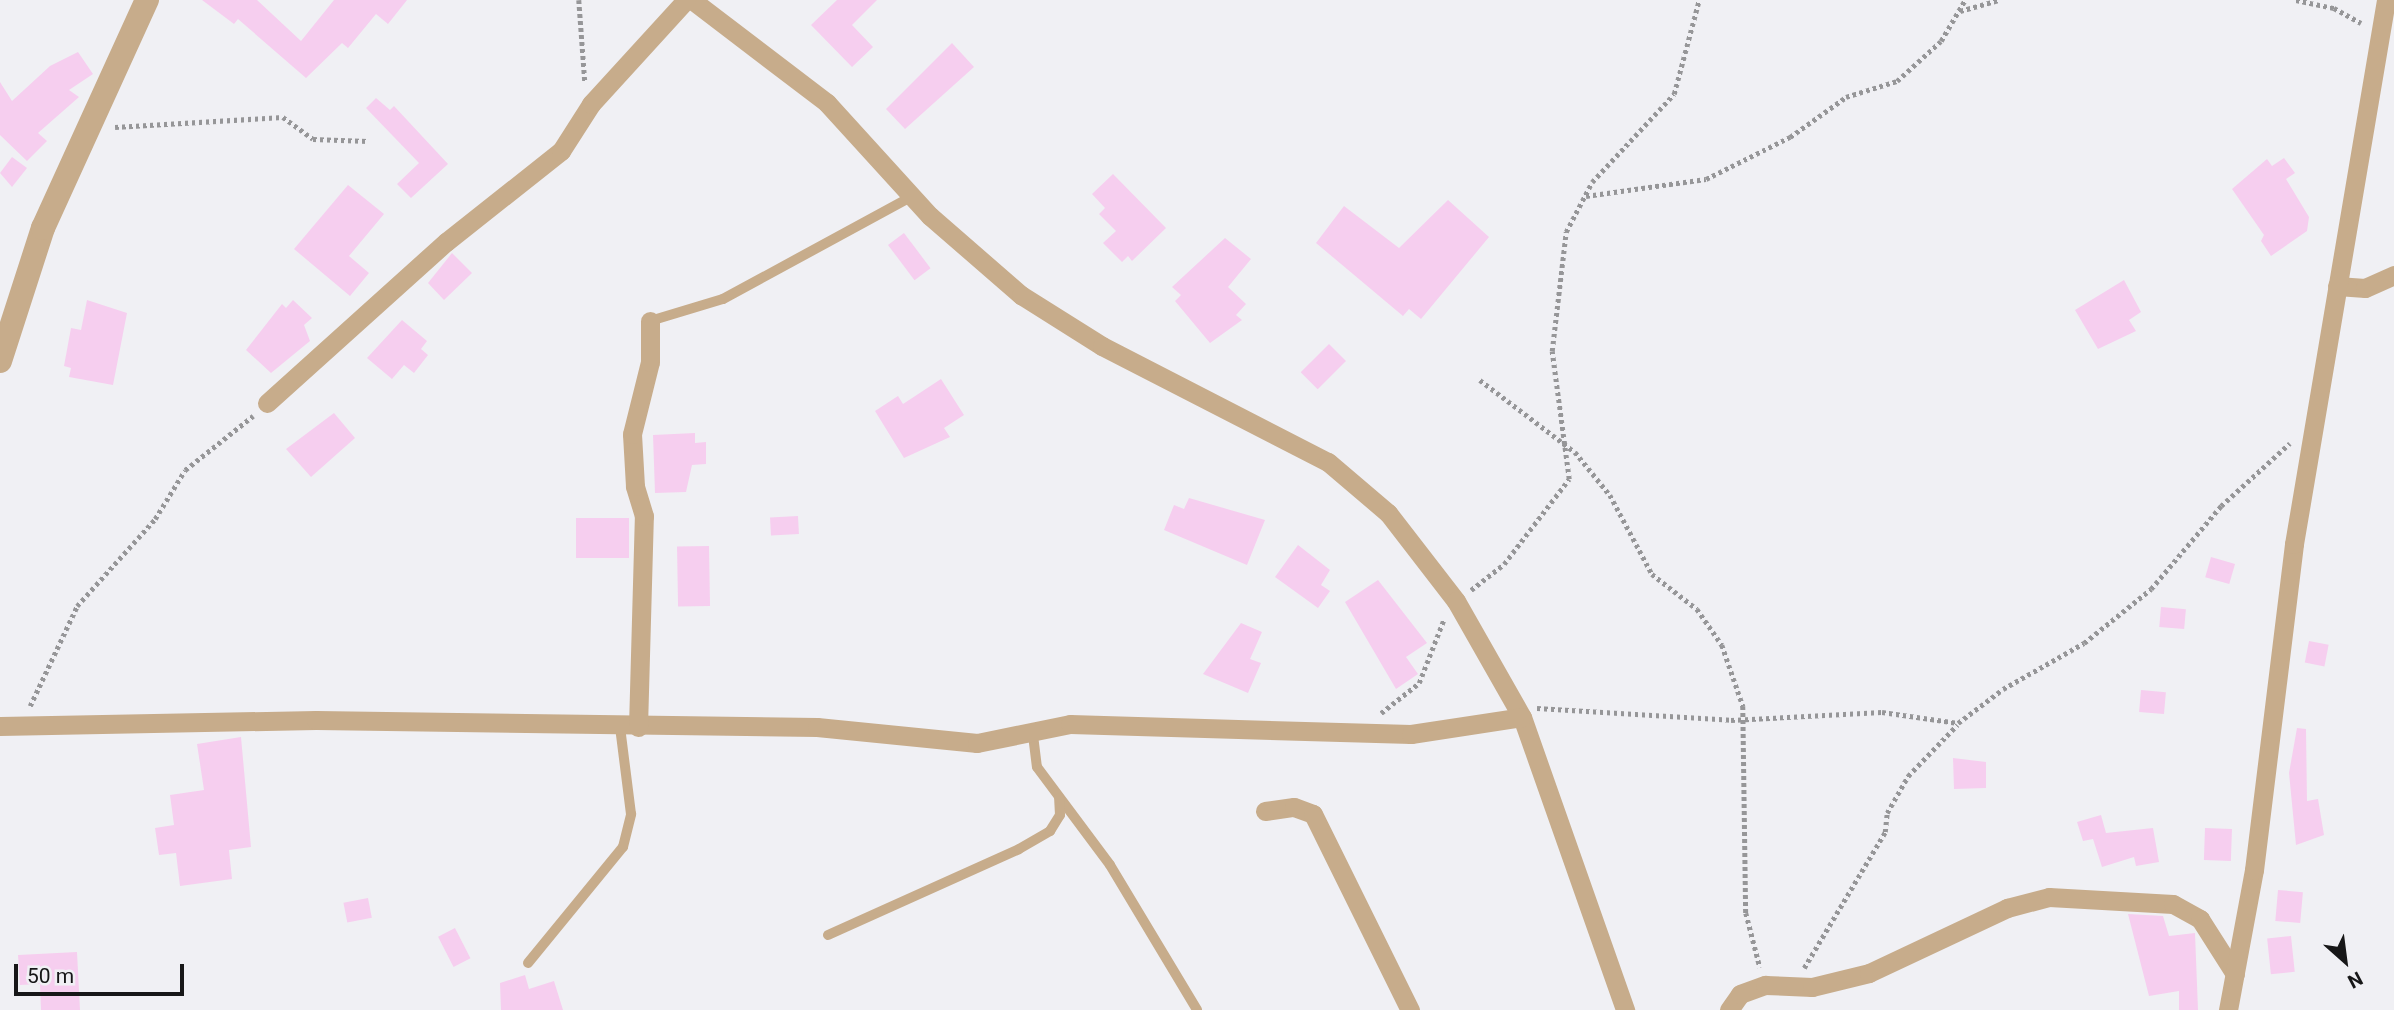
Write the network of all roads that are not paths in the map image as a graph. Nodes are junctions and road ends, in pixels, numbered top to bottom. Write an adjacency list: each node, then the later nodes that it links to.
1 (147, 0): 9 (street)
2 (686, 0): 10 (street)
3 (692, 0): 5 (street)
4 (2386, 0): 7 (street)
5 (914, 196): 8 (lane); 11 (street)
6 (2394, 275): 7 (street)
7 (2337, 286): 19 (street)
8 (650, 321): 13 (street)
9 (0, 361)
10 (267, 403)
11 (1517, 708): 14 (street); 22 (street)
12 (8, 725): 13 (street)
13 (629, 727): 14 (street); 18 (lane)
14 (1033, 735): 15 (lane)
15 (1059, 798): 17 (lane); 20 (lane)
16 (1265, 811): 21 (street)
17 (828, 935)
18 (528, 963)
19 (2235, 974): 23 (street); 24 (street)
20 (1197, 1010)
21 (1410, 1010)
22 (1625, 1010)
23 (1729, 1010)
24 (2228, 1010)

